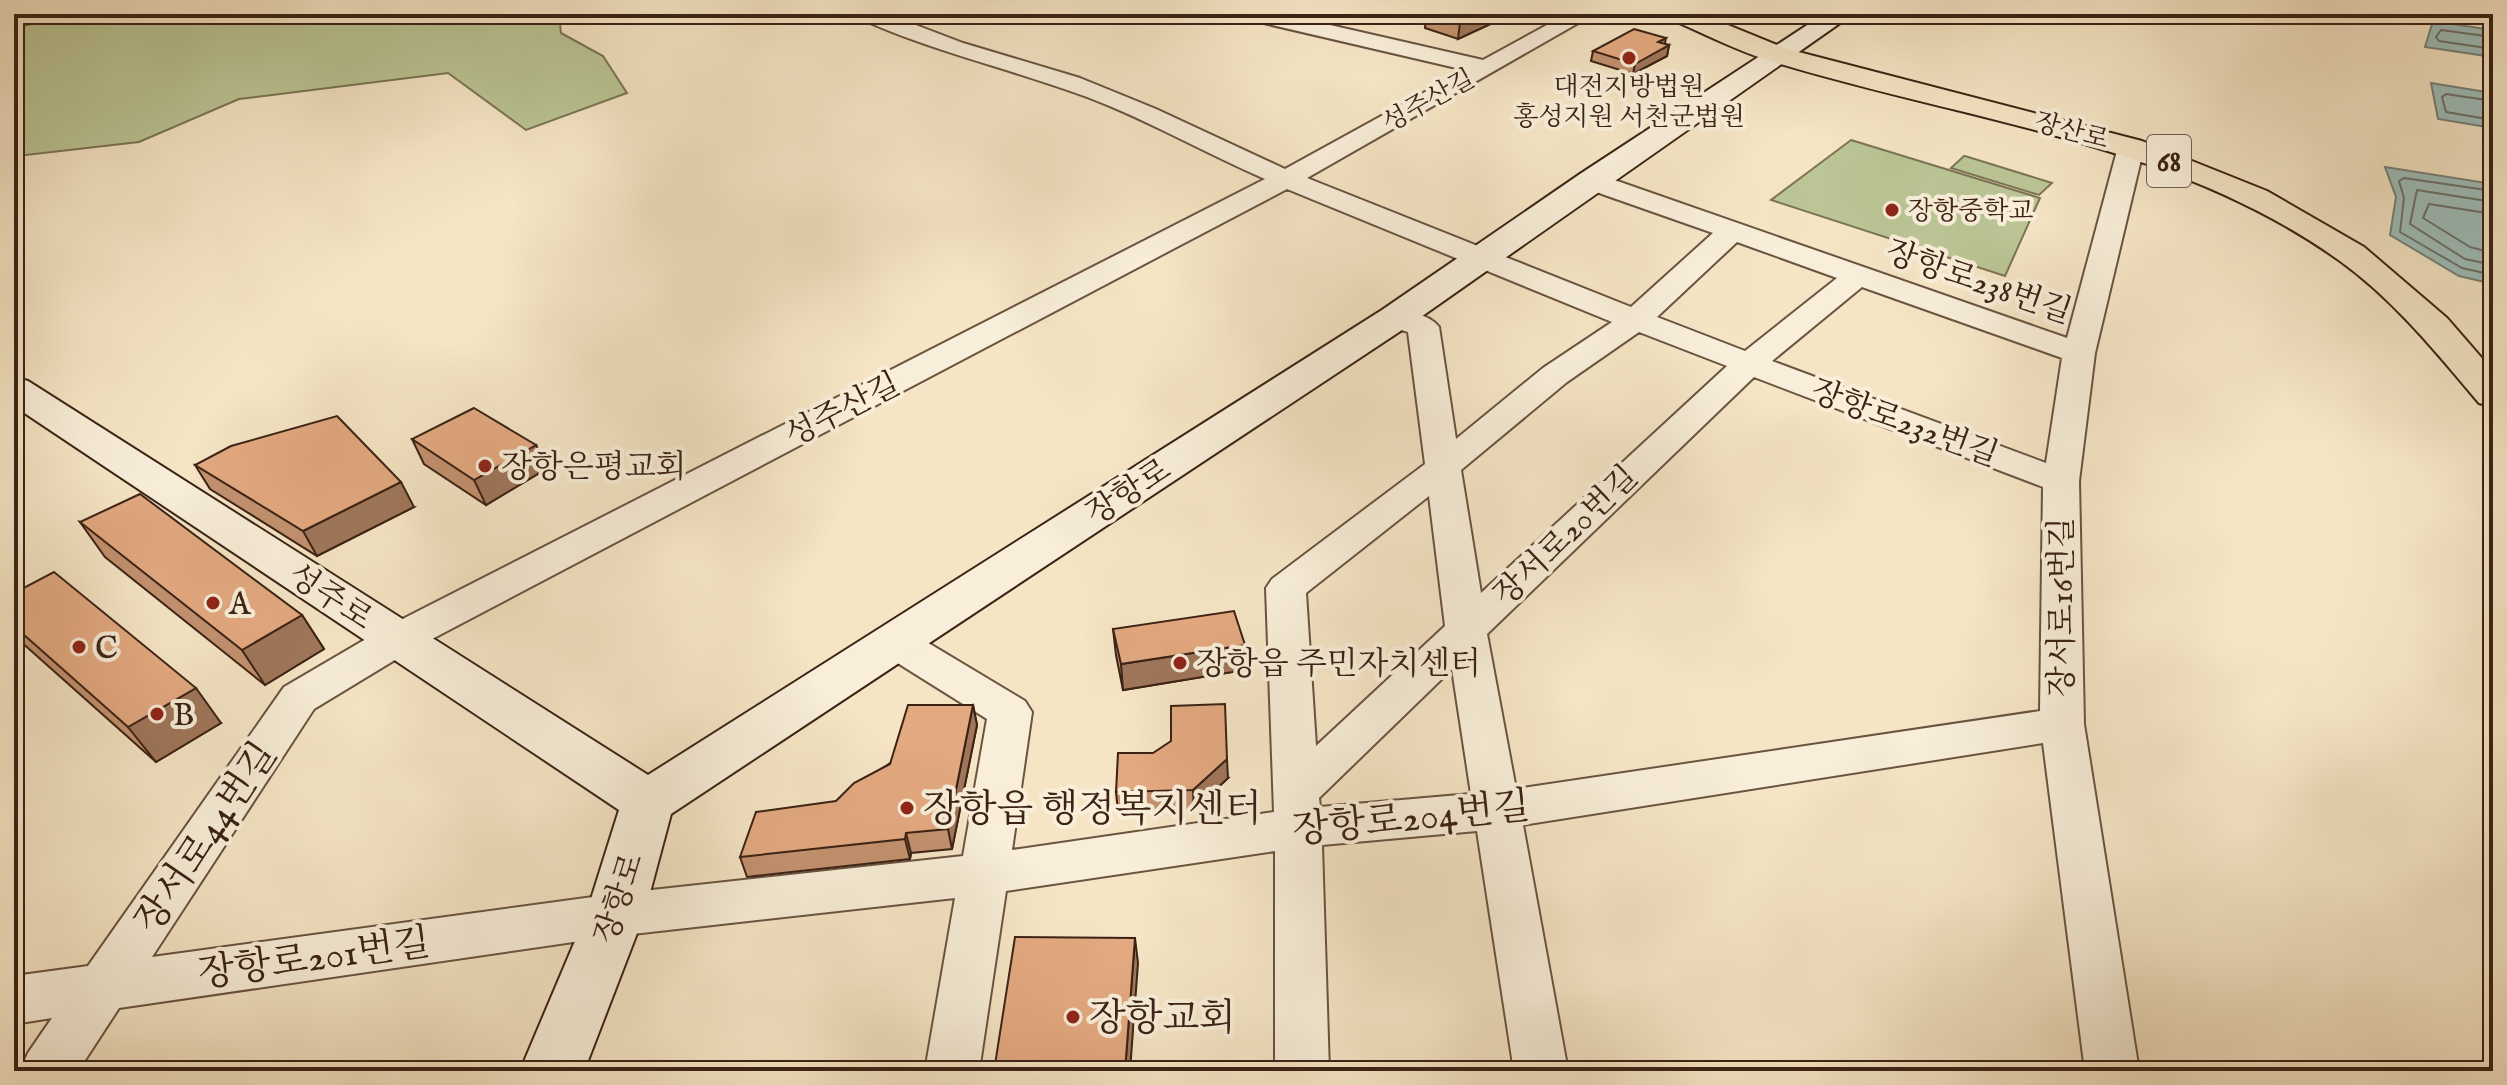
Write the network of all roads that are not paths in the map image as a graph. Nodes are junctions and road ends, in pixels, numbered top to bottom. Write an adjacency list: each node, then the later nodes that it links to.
1 (869, 14): 9 (street)
2 (1254, 14): 7 (street, 성주산길)
3 (1583, 14): 7 (street, 성주산길)
4 (1679, 14): 6 (main road, 장산로 / 68)
5 (1841, 14): 6 (street, 장항로)
6 (1778, 55): 8 (main road, 장산로 / 68); 10 (street, 장항로)
7 (1486, 68): 9 (street, 성주산길)
8 (2131, 147): 16 (street, 장서로16번길); 19 (main road, 장산로 / 68)
9 (1286, 179): 12 (street); 23 (street, 성주산길)
10 (1591, 181): 11 (street, 장항로238번길); 12 (street, 장항로)
11 (1731, 233): 13 (street, 장항로238번길); 15 (street)
12 (1480, 258): 14 (street, 장항로); 15 (street, 장항로232번길)
13 (1856, 277): 16 (street, 장항로238번길); 17 (street, 장항로238번길)
14 (1395, 318): 20 (street, 장서로20번길); 24 (street, 장항로)
15 (1637, 319): 17 (street, 장항로232번길); 20 (street)
16 (2079, 353): 21 (street, 장서로16번길)
17 (1749, 364): 21 (street, 장항로232번길); 22 (street, 장서로20번길)
18 (14, 389): 23 (street, 성주로)
19 (2493, 395)
20 (1441, 469): 22 (street, 장서로20번길); 27 (street)
21 (2061, 481): 25 (street, 장서로16번길)
22 (1466, 630): 27 (street, 장서로20번길); 28 (street, 장서로20번길)
23 (398, 639): 26 (street, 성주로); 31 (street, 장서로44번길)
24 (895, 642): 26 (street, 장항로); 29 (street)
25 (2062, 724): 28 (street, 장항로204번길); 38 (street, 장서로16번길)
26 (648, 802): 30 (street, 장항로)
27 (1297, 810): 28 (street, 장항로204번길); 29 (street, 장항로204번길); 36 (street)
28 (1498, 810): 37 (street, 장서로20번길)
29 (985, 874): 30 (street, 장항로204번길); 35 (street)
30 (615, 915): 31 (street, 장항로201번길); 34 (street, 장항로)
31 (103, 987): 32 (street, 장항로201번길); 33 (street, 장서로44번길)
32 (14, 1000)
33 (47, 1071)
34 (552, 1071)
35 (952, 1071)
36 (1302, 1071)
37 (1541, 1071)
38 (2112, 1071)

